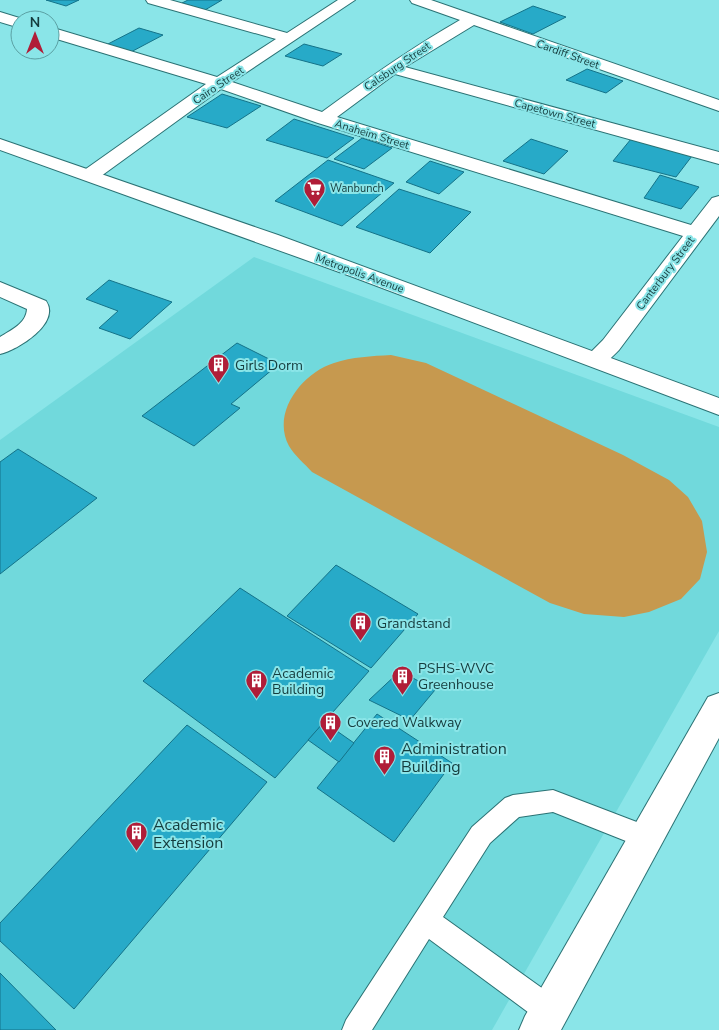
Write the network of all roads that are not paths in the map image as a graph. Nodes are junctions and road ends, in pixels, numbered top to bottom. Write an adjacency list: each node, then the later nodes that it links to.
1 (153, 0): 6 (street)
2 (348, 0): 6 (street, Cairo Street)
3 (416, 0): 4 (street, Cardiff Street)
4 (474, 20): 7 (street, Calsburg Street); 9 (street, Cardiff Street)
5 (60, 35): 8 (street, Anaheim Street)
6 (289, 38): 8 (street, Cairo Street)
7 (392, 68): 10 (street, Calsburg Street); 13 (street, Capetown Street)
8 (219, 83): 10 (street, Anaheim Street); 14 (street, Cairo Street)
9 (719, 106)
10 (324, 119): 16 (street, Anaheim Street)
11 (0, 128): 14 (street, Metropolis Avenue)
12 (0, 144): 14 (street, Metropolis Avenue)
13 (719, 158)
14 (98, 170): 19 (street, Metropolis Avenue)
15 (719, 202): 16 (street, Canterbury Street)
16 (695, 234): 19 (street, Canterbury Street)
17 (0, 289): 18 (street)
18 (0, 347)
19 (603, 352): 20 (street, Metropolis Avenue); 21 (street, Metropolis Avenue)
20 (719, 387)
21 (719, 407)
22 (719, 707): 23 (street)
23 (646, 837): 24 (lane); 25 (street)
24 (426, 920): 25 (lane); 26 (lane)
25 (545, 1020)
26 (356, 1030)

